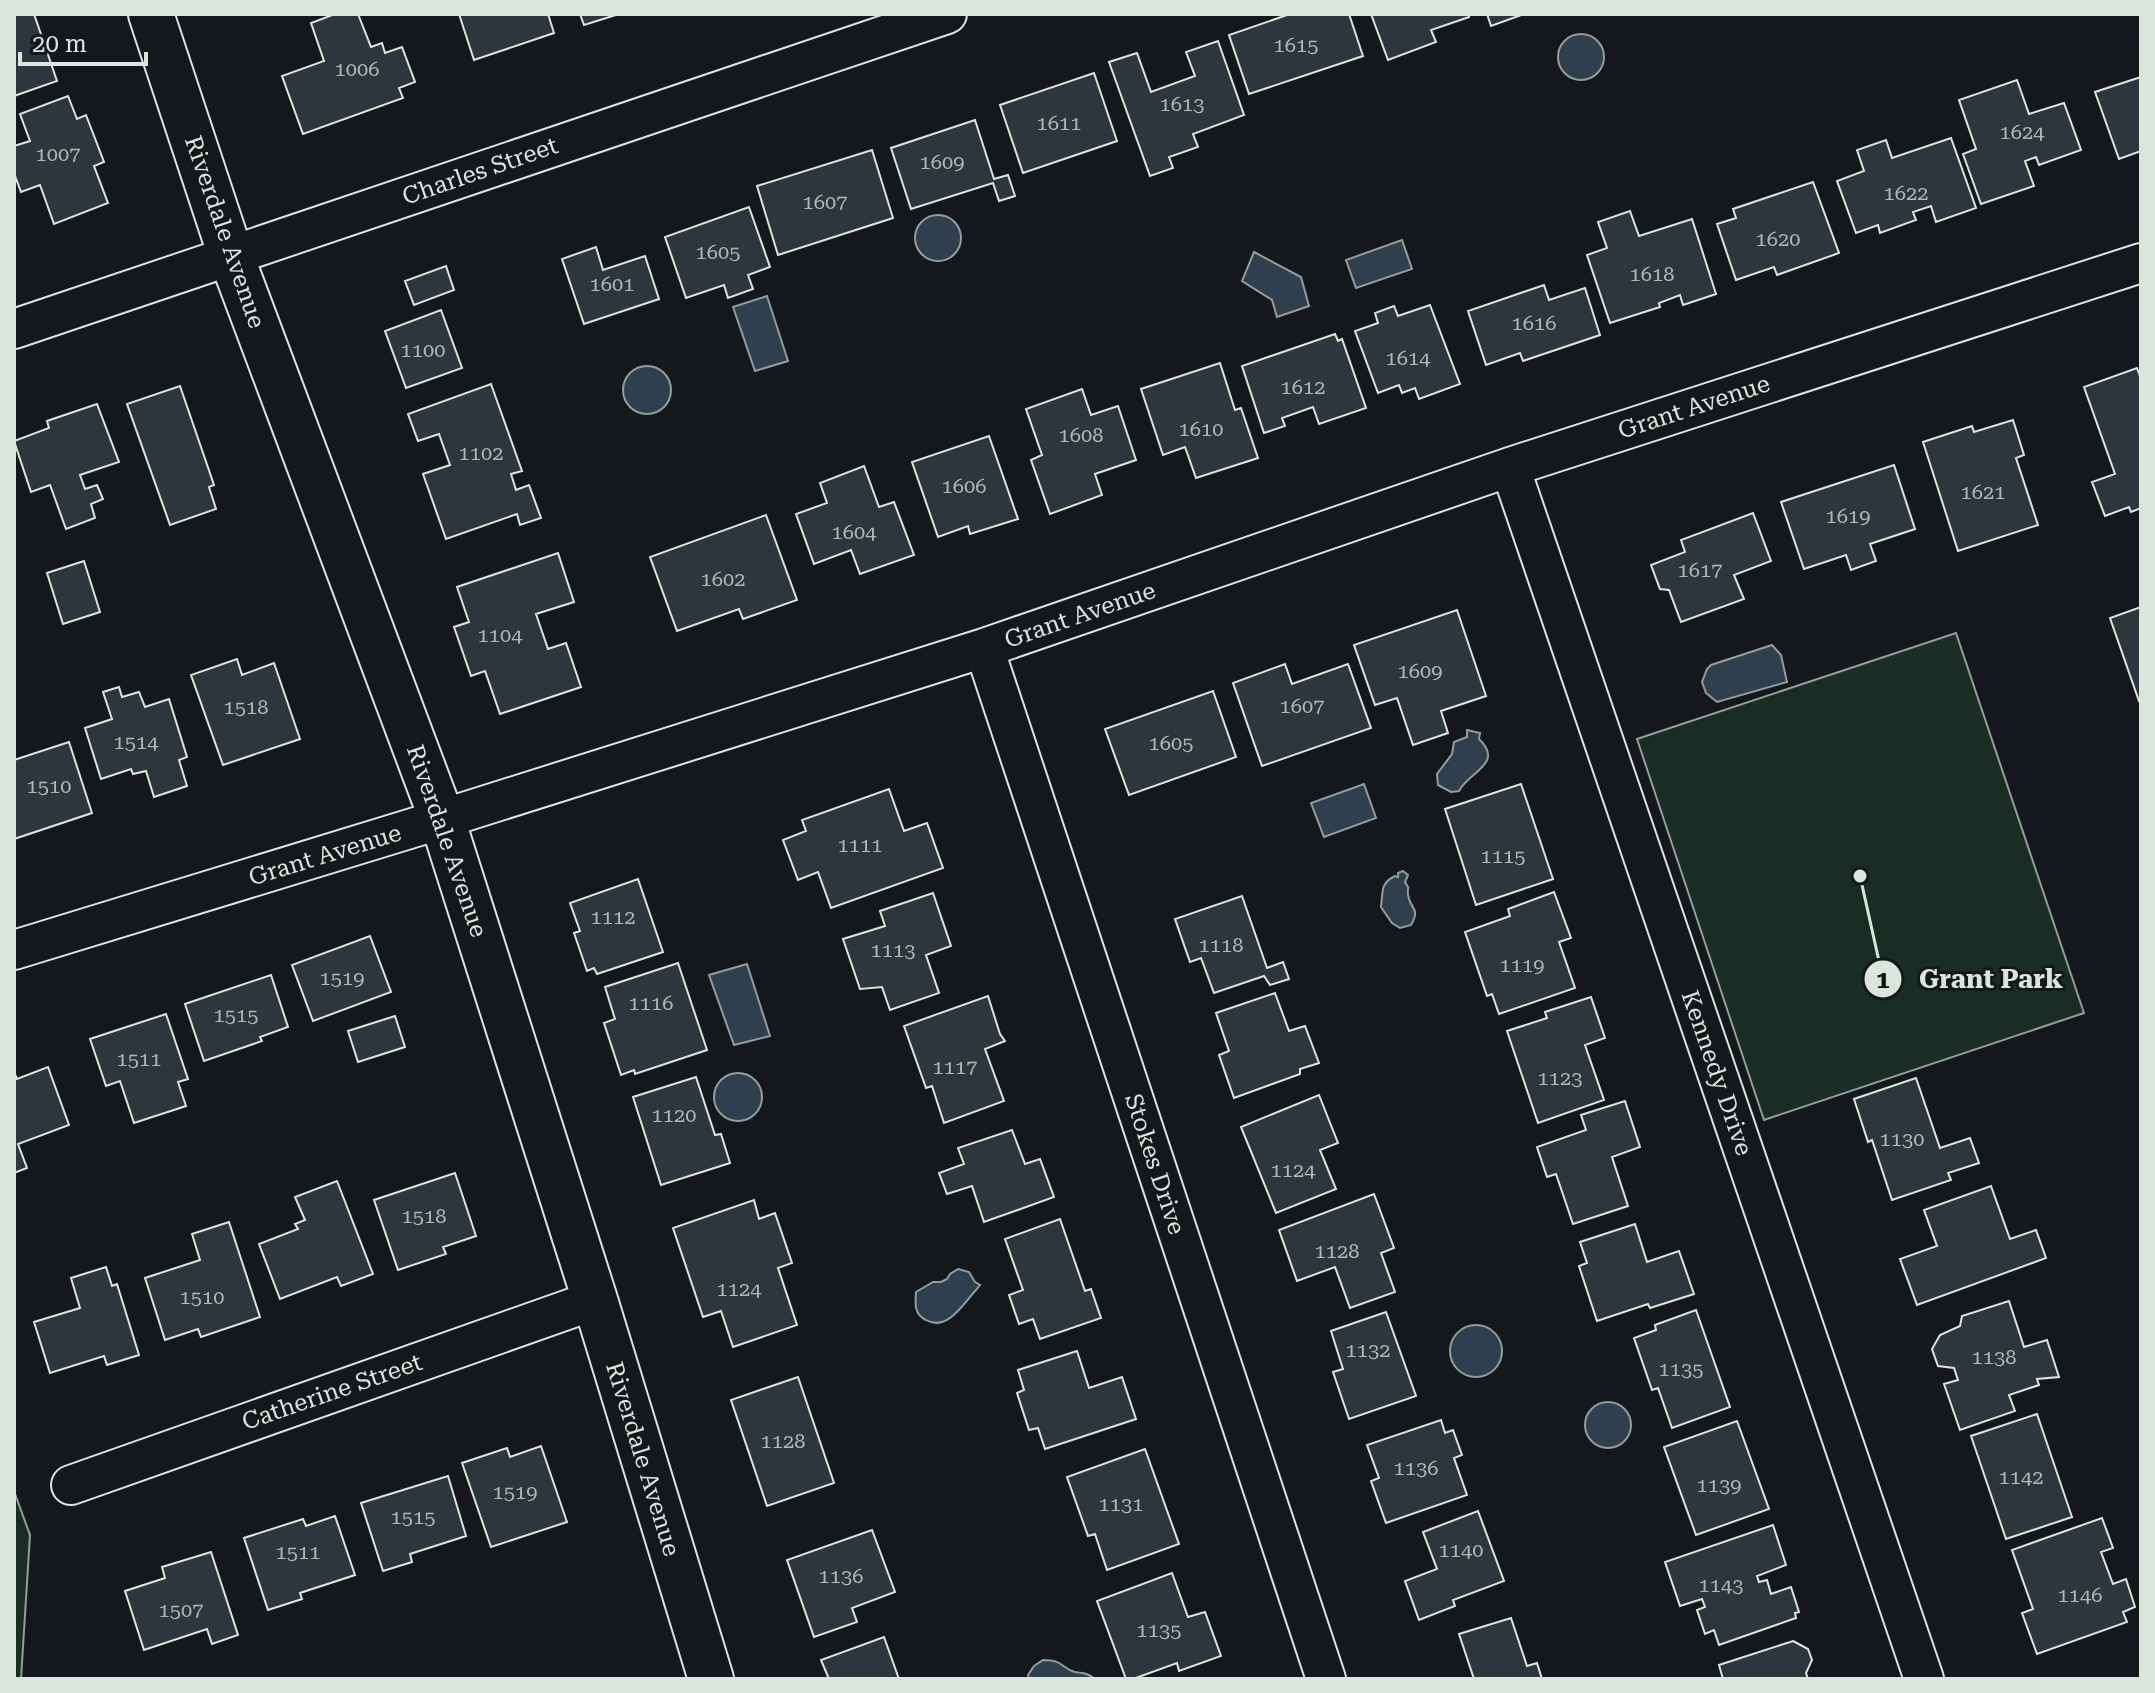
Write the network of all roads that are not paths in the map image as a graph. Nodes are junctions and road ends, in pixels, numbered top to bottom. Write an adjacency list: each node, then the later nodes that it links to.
1 (151, 14): 3 (street, Riverdale Avenue)
2 (947, 14): 3 (street, Charles Street)
3 (231, 256): 5 (street, Charles Street); 8 (street, Riverdale Avenue)
4 (2141, 263): 6 (street, Grant Avenue)
5 (14, 329)
6 (1510, 467): 7 (street, Grant Avenue); 14 (street, Kennedy Drive)
7 (984, 648): 8 (street, Grant Avenue); 13 (street, Stokes Drive)
8 (442, 819): 9 (street, Grant Avenue); 10 (street, Riverdale Avenue)
9 (14, 950)
10 (595, 1300): 11 (street, Catherine Street); 12 (street, Riverdale Avenue)
11 (71, 1485)
12 (711, 1679)
13 (1326, 1679)
14 (1924, 1679)

